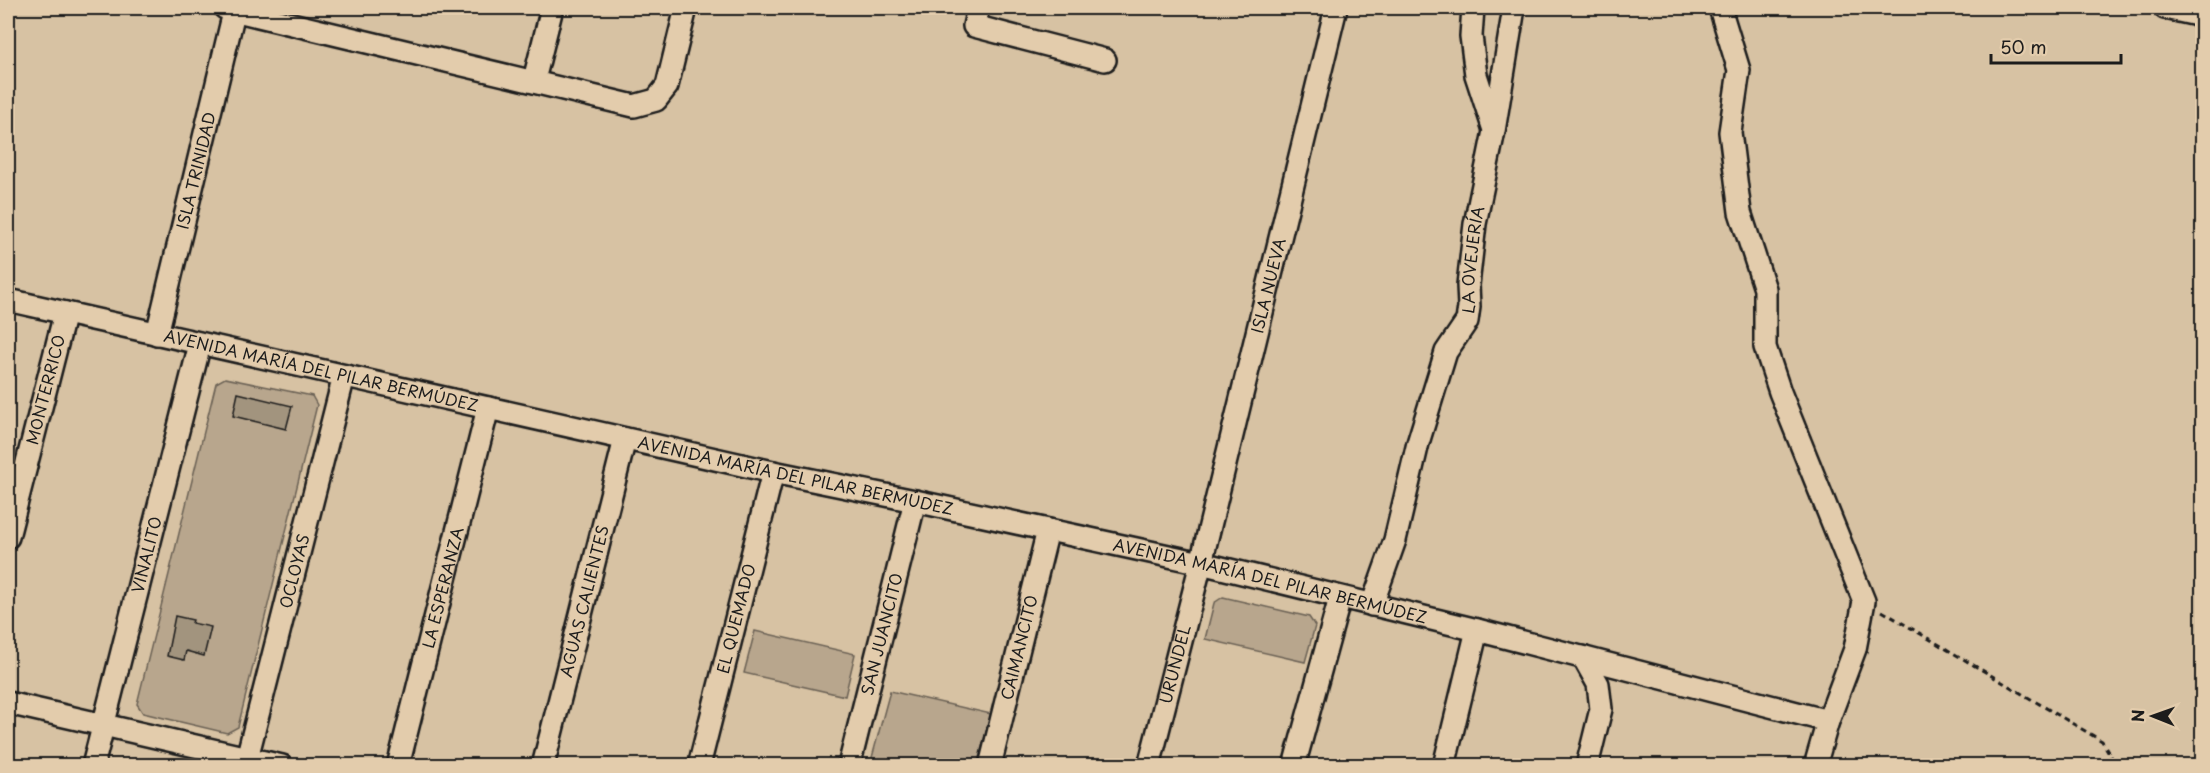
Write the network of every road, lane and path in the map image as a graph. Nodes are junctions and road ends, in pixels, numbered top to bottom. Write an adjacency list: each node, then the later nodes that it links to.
1 (232, 8): 12 (street); 16 (street, ISLA TRINIDAD)
2 (552, 8): 12 (street)
3 (686, 8): 12 (street)
4 (978, 8): 11 (street)
5 (1336, 8): 26 (street, ISLA NUEVA)
6 (1473, 8): 13 (street)
7 (1514, 8): 13 (street, LA OVEJERÍA)
8 (1720, 8): 28 (street)
9 (2165, 8): 10 (street)
10 (2202, 16)
11 (1104, 60)
12 (534, 80)
13 (1494, 131): 29 (street, LA OVEJERÍA)
14 (8, 300): 15 (street, AVENIDA MARÍA DEL PILAR BERMÚDEZ)
15 (65, 313): 16 (street, AVENIDA MARÍA DEL PILAR BERMÚDEZ); 23 (street, MONTERRICO)
16 (157, 334): 17 (street, AVENIDA MARÍA DEL PILAR BERMÚDEZ)
17 (200, 344): 18 (street, AVENIDA MARÍA DEL PILAR BERMÚDEZ); 34 (street, VINALITO)
18 (344, 376): 19 (street, AVENIDA MARÍA DEL PILAR BERMÚDEZ); 35 (street, OCLOYAS)
19 (488, 408): 20 (street, AVENIDA MARÍA DEL PILAR BERMÚDEZ); 38 (street, LA ESPERANZA)
20 (625, 439): 21 (street, AVENIDA MARÍA DEL PILAR BERMÚDEZ); 39 (street, AGUAS CALIENTES)
21 (773, 472): 22 (street, AVENIDA MARÍA DEL PILAR BERMÚDEZ); 40 (street, EL QUEMADO)
22 (915, 501): 24 (street, AVENIDA MARÍA DEL PILAR BERMÚDEZ); 41 (street, SAN JUANCITO)
23 (11, 513): 25 (street, MONTERRICO)
24 (1048, 530): 26 (street, AVENIDA MARÍA DEL PILAR BERMÚDEZ); 42 (street, CAIMANCITO)
25 (8, 537)
26 (1201, 563): 27 (street, AVENIDA MARÍA DEL PILAR BERMÚDEZ); 43 (street, URUNDEL)
27 (1340, 598): 29 (street, AVENIDA MARÍA DEL PILAR BERMÚDEZ); 44 (street)
28 (1864, 601): 33 (street); 48 (path)
29 (1372, 605): 30 (street, AVENIDA MARÍA DEL PILAR BERMÚDEZ)
30 (1477, 630): 31 (street, AVENIDA MARÍA DEL PILAR BERMÚDEZ); 45 (street)
31 (1583, 657): 33 (street, AVENIDA MARÍA DEL PILAR BERMÚDEZ); 46 (street)
32 (8, 703): 34 (street)
33 (1828, 721): 47 (street)
34 (103, 724): 35 (street); 36 (street, VINALITO)
35 (246, 761): 37 (street)
36 (93, 765)
37 (282, 765)
38 (398, 765)
39 (543, 765)
40 (699, 765)
41 (849, 765)
42 (990, 765)
43 (1149, 765)
44 (1294, 765)
45 (1444, 765)
46 (1587, 765)
47 (1815, 765)
48 (2113, 765)

